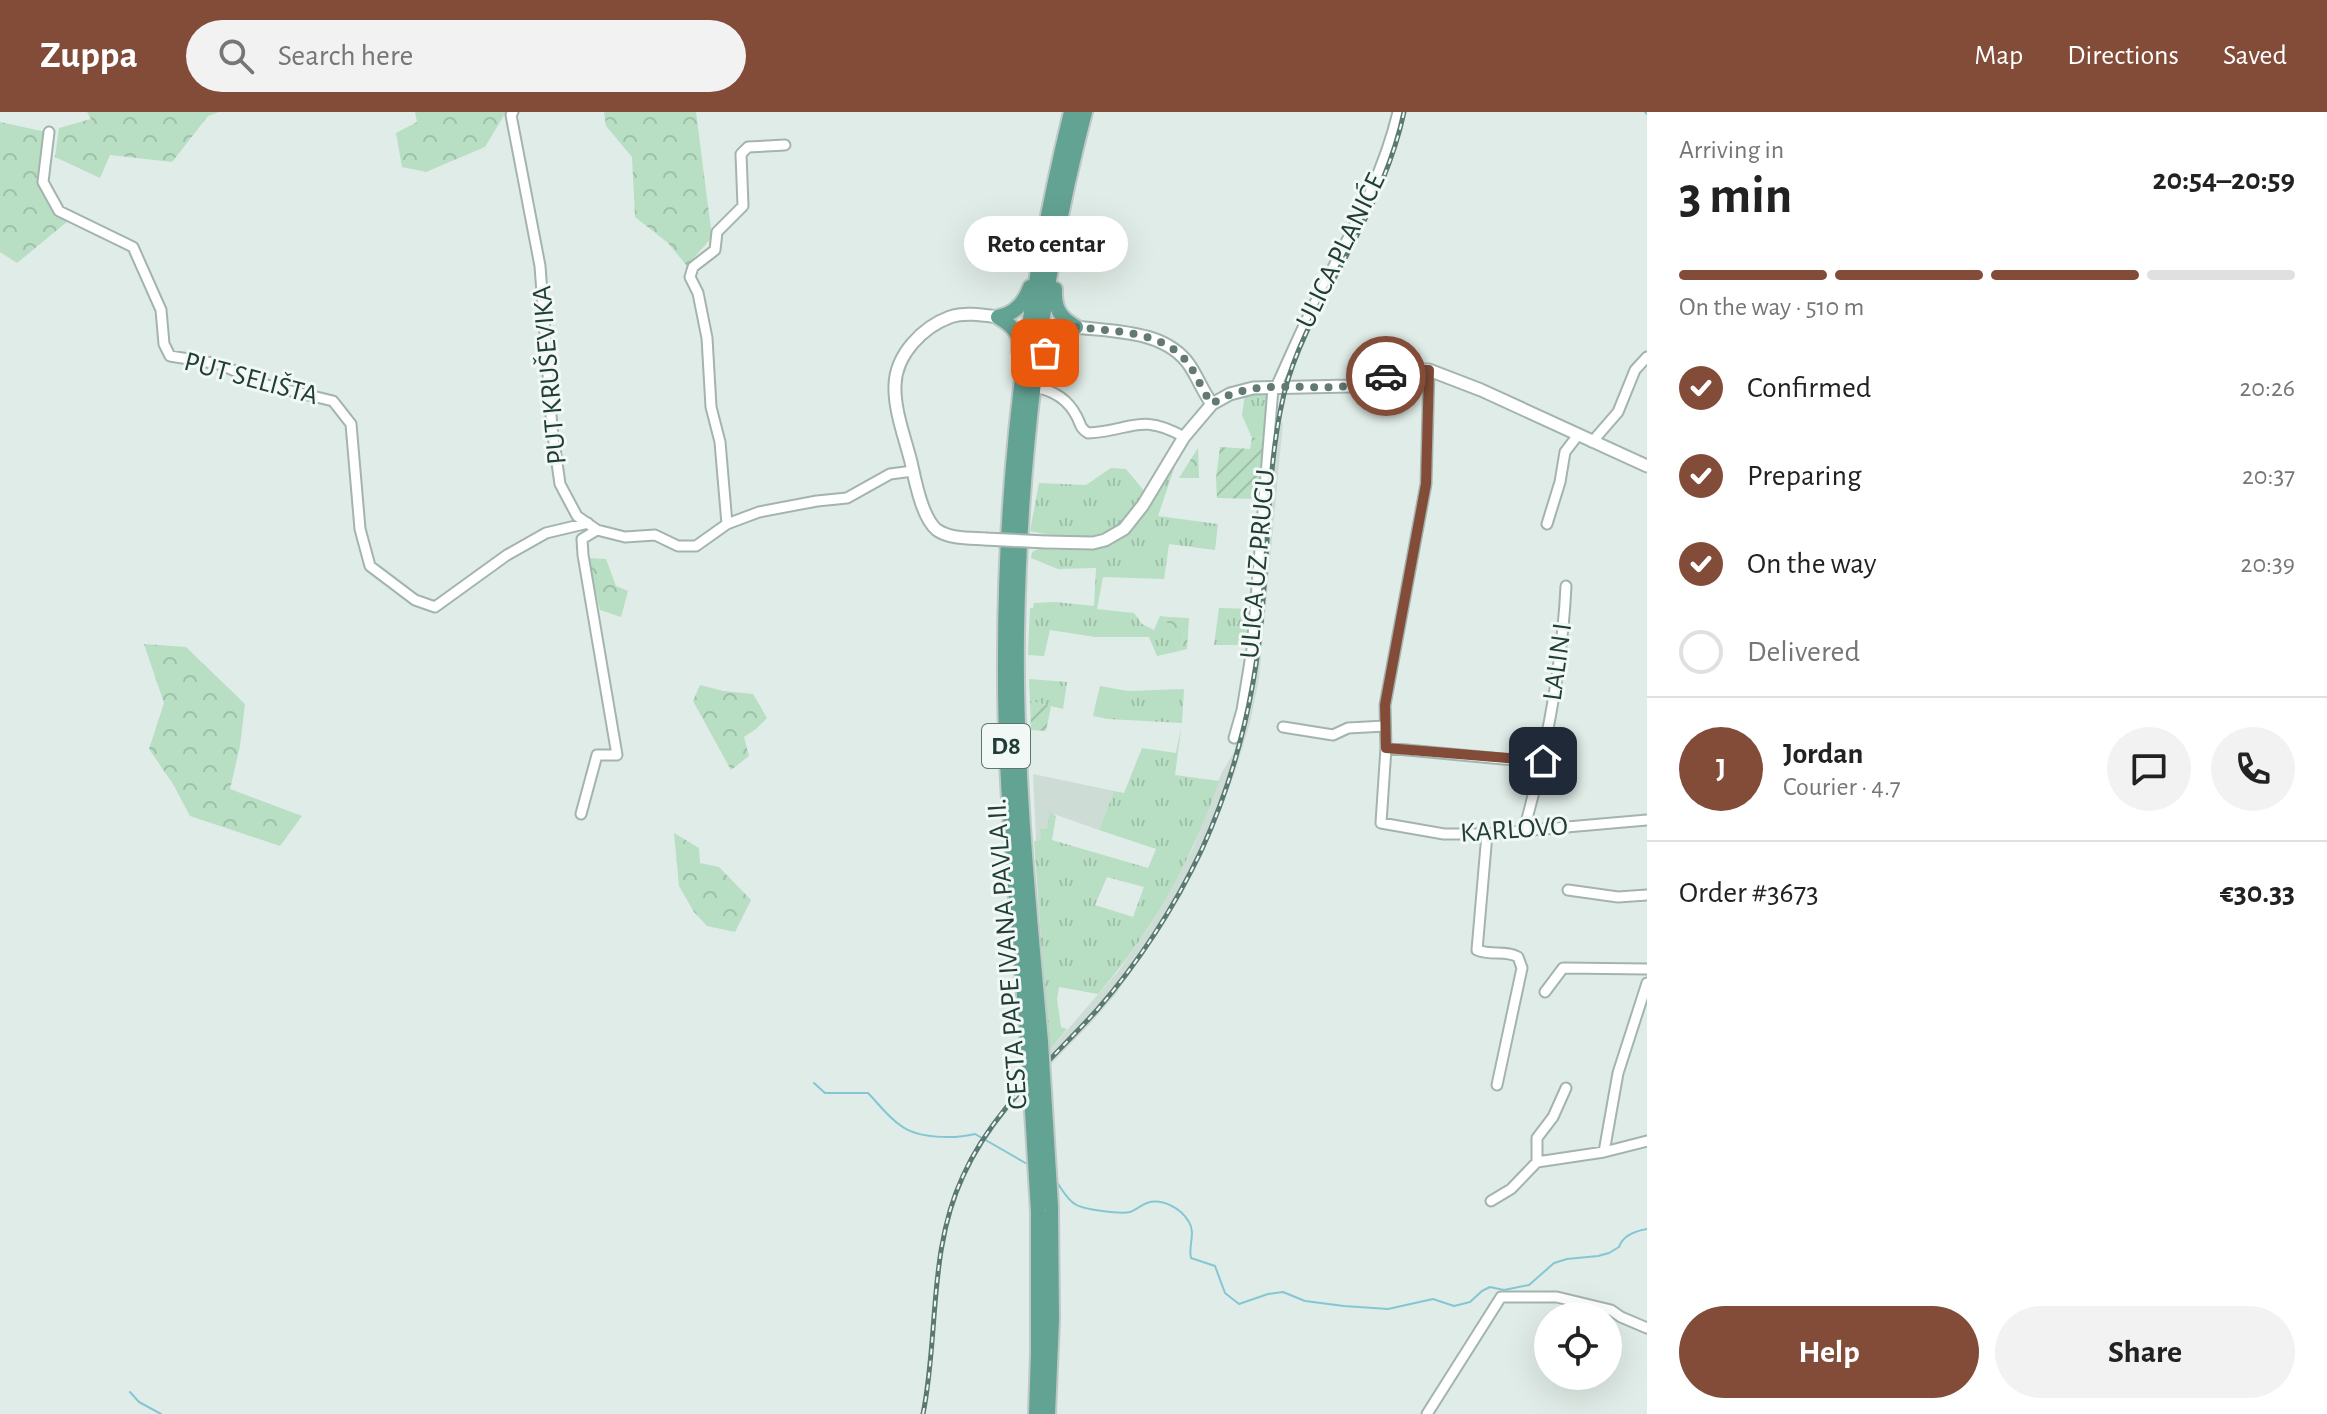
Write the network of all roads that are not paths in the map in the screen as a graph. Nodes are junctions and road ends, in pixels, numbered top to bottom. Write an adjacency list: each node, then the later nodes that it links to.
1 (513, 112): 22 (street, PUT KRUŠEVIKA)
2 (1071, 112): 7 (main road, CESTA PAPE IVANA PAVLA II. / D8)
3 (1085, 112): 7 (main road, CESTA PAPE IVANA PAVLA II. / D8)
4 (1398, 112): 15 (street, ULICA PLANIĆE)
5 (49, 132): 22 (street, PUT SELIŠTA)
6 (785, 145): 23 (street)
7 (1045, 270): 8 (main road); 9 (main road); 11 (main road, CESTA PAPE IVANA PAVLA II. / D8); 13 (main road, CESTA PAPE IVANA PAVLA II. / D8)
8 (998, 317): 13 (main road); 21 (street)
9 (1076, 327): 11 (main road); 16 (street)
10 (1647, 357): 19 (street)
11 (1036, 368): 14 (main road, CESTA PAPE IVANA PAVLA II. / D8)
12 (1429, 370): 15 (street); 17 (street); 27 (street)
13 (1023, 376): 41 (main road, CESTA PAPE IVANA PAVLA II. / D8)
14 (1034, 387): 18 (street); 41 (main road, CESTA PAPE IVANA PAVLA II. / D8)
15 (1275, 387): 16 (street); 29 (street, ULICA UZ PRUGU)
16 (1212, 404): 18 (street)
17 (1578, 435): 19 (street); 24 (street)
18 (1184, 437): 21 (street, bridge)
19 (1592, 442): 20 (street)
20 (1647, 466)
21 (913, 471): 23 (street, PUT KRUŠEVIKA)
22 (588, 523): 25 (street, PUT KRUŠEVIKA)
23 (727, 524): 25 (street, PUT KRUŠEVIKA)
24 (1547, 524)
25 (597, 530): 32 (street)
26 (1566, 586): 31 (street, LALIN I)
27 (1385, 726): 28 (street); 30 (street)
28 (1283, 727)
29 (1234, 738)
30 (1386, 748): 31 (street); 35 (street, KARLOVO)
31 (1543, 761): 34 (street, LALIN I)
32 (581, 814)
33 (1647, 820): 34 (street, KARLOVO)
34 (1524, 830): 35 (street, KARLOVO)
35 (1487, 834): 42 (street)
36 (1568, 890): 37 (street)
37 (1647, 895)
38 (1647, 969): 40 (street)
39 (1647, 983): 45 (street)
40 (1545, 992)
41 (1034, 1043): 48 (main road, CESTA PAPE IVANA PAVLA II. / D8, bridge)
42 (1497, 1085)
43 (1566, 1088): 46 (street)
44 (1647, 1141): 45 (street)
45 (1604, 1152): 46 (street)
46 (1537, 1162): 47 (street)
47 (1491, 1201)
48 (1044, 1208): 50 (main road, CESTA PAPE IVANA PAVLA II. / D8); 51 (main road, CESTA PAPE IVANA PAVLA II. / D8)
49 (1647, 1328): 52 (street)
50 (1036, 1414)
51 (1048, 1414)
52 (1427, 1414)

